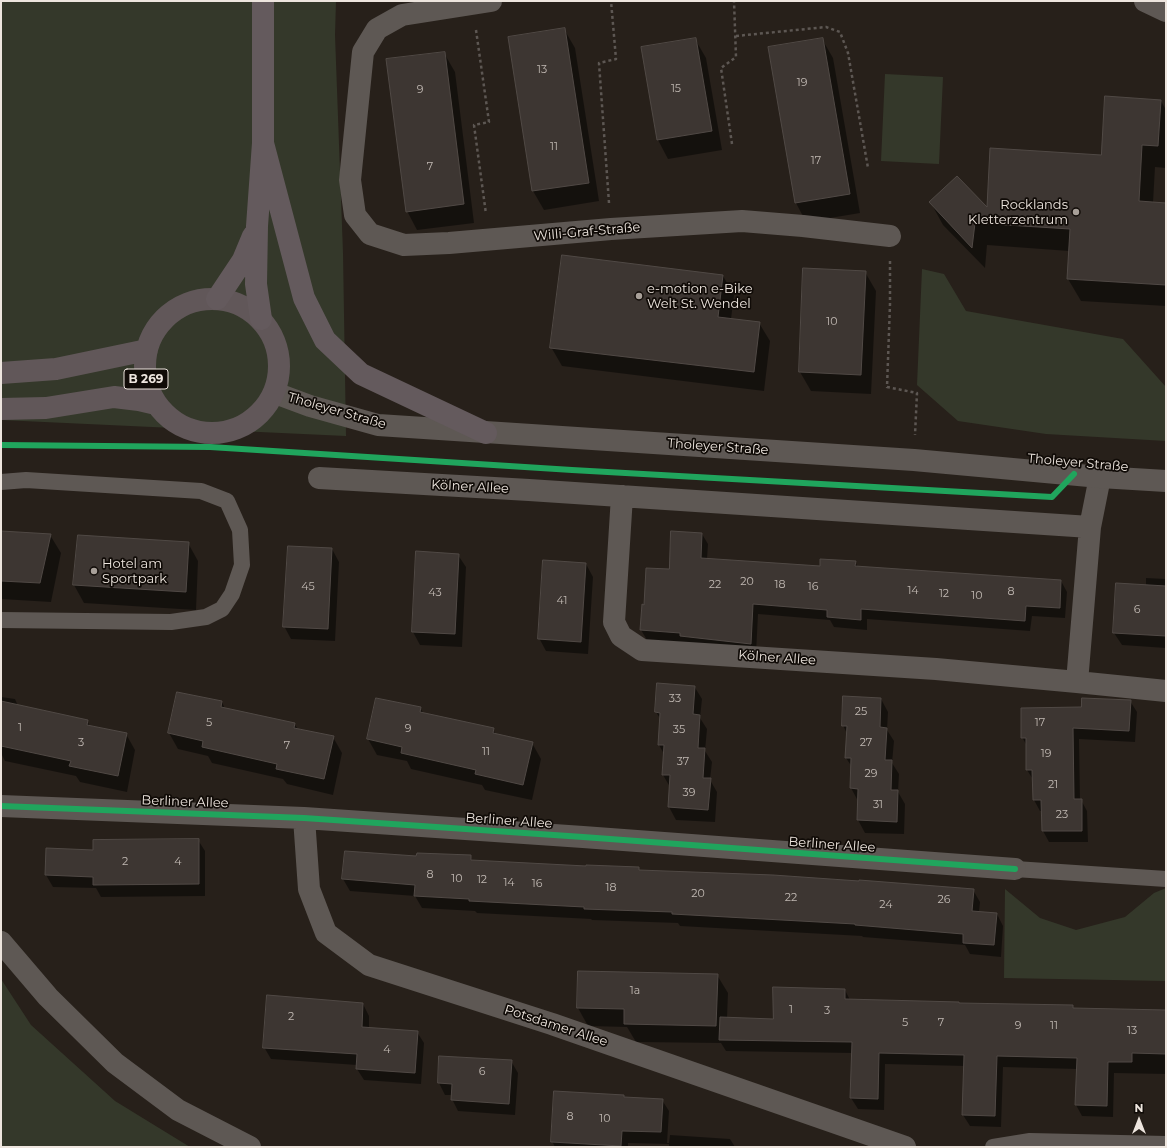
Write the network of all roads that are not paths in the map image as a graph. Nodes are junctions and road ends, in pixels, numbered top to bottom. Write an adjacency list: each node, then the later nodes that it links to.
1 (263, 1): 5 (highway)
2 (1145, 1): 4 (street)
3 (481, 2): 7 (street, Willi-Graf-Straße)
4 (1166, 11)
5 (263, 143): 6 (highway); 15 (highway)
6 (257, 226): 8 (highway); 9 (highway)
7 (890, 236)
8 (217, 299): 9 (main road, B 269); 10 (main road, B 269)
9 (261, 319): 12 (main road, B 269)
10 (147, 350): 11 (main road, B 269); 13 (main road, B 269)
11 (1, 373)
12 (275, 393): 13 (main road, B 269); 15 (street, Tholeyer Straße)
13 (156, 404): 14 (main road, B 269)
14 (1, 409)
15 (486, 433): 16 (street, Tholeyer Straße)
16 (1100, 476): 18 (street, Tholeyer Straße); 21 (street)
17 (319, 478): 20 (street, Kölner Allee)
18 (1166, 481)
19 (1, 482): 22 (lane)
20 (622, 496): 21 (street, Kölner Allee); 23 (street, Kölner Allee)
21 (1090, 527): 23 (street)
22 (1, 620)
23 (1077, 682): 24 (street, Kölner Allee)
24 (1166, 691)
25 (1, 806): 26 (street, Berliner Allee)
26 (304, 818): 27 (street, Berliner Allee); 32 (street, Potsdamer Allee)
27 (1015, 869): 28 (lane, Berliner Allee)
28 (1166, 879)
29 (1, 942): 31 (street)
30 (1166, 1144): 33 (lane)
31 (250, 1147)
32 (905, 1147)
33 (993, 1147)

